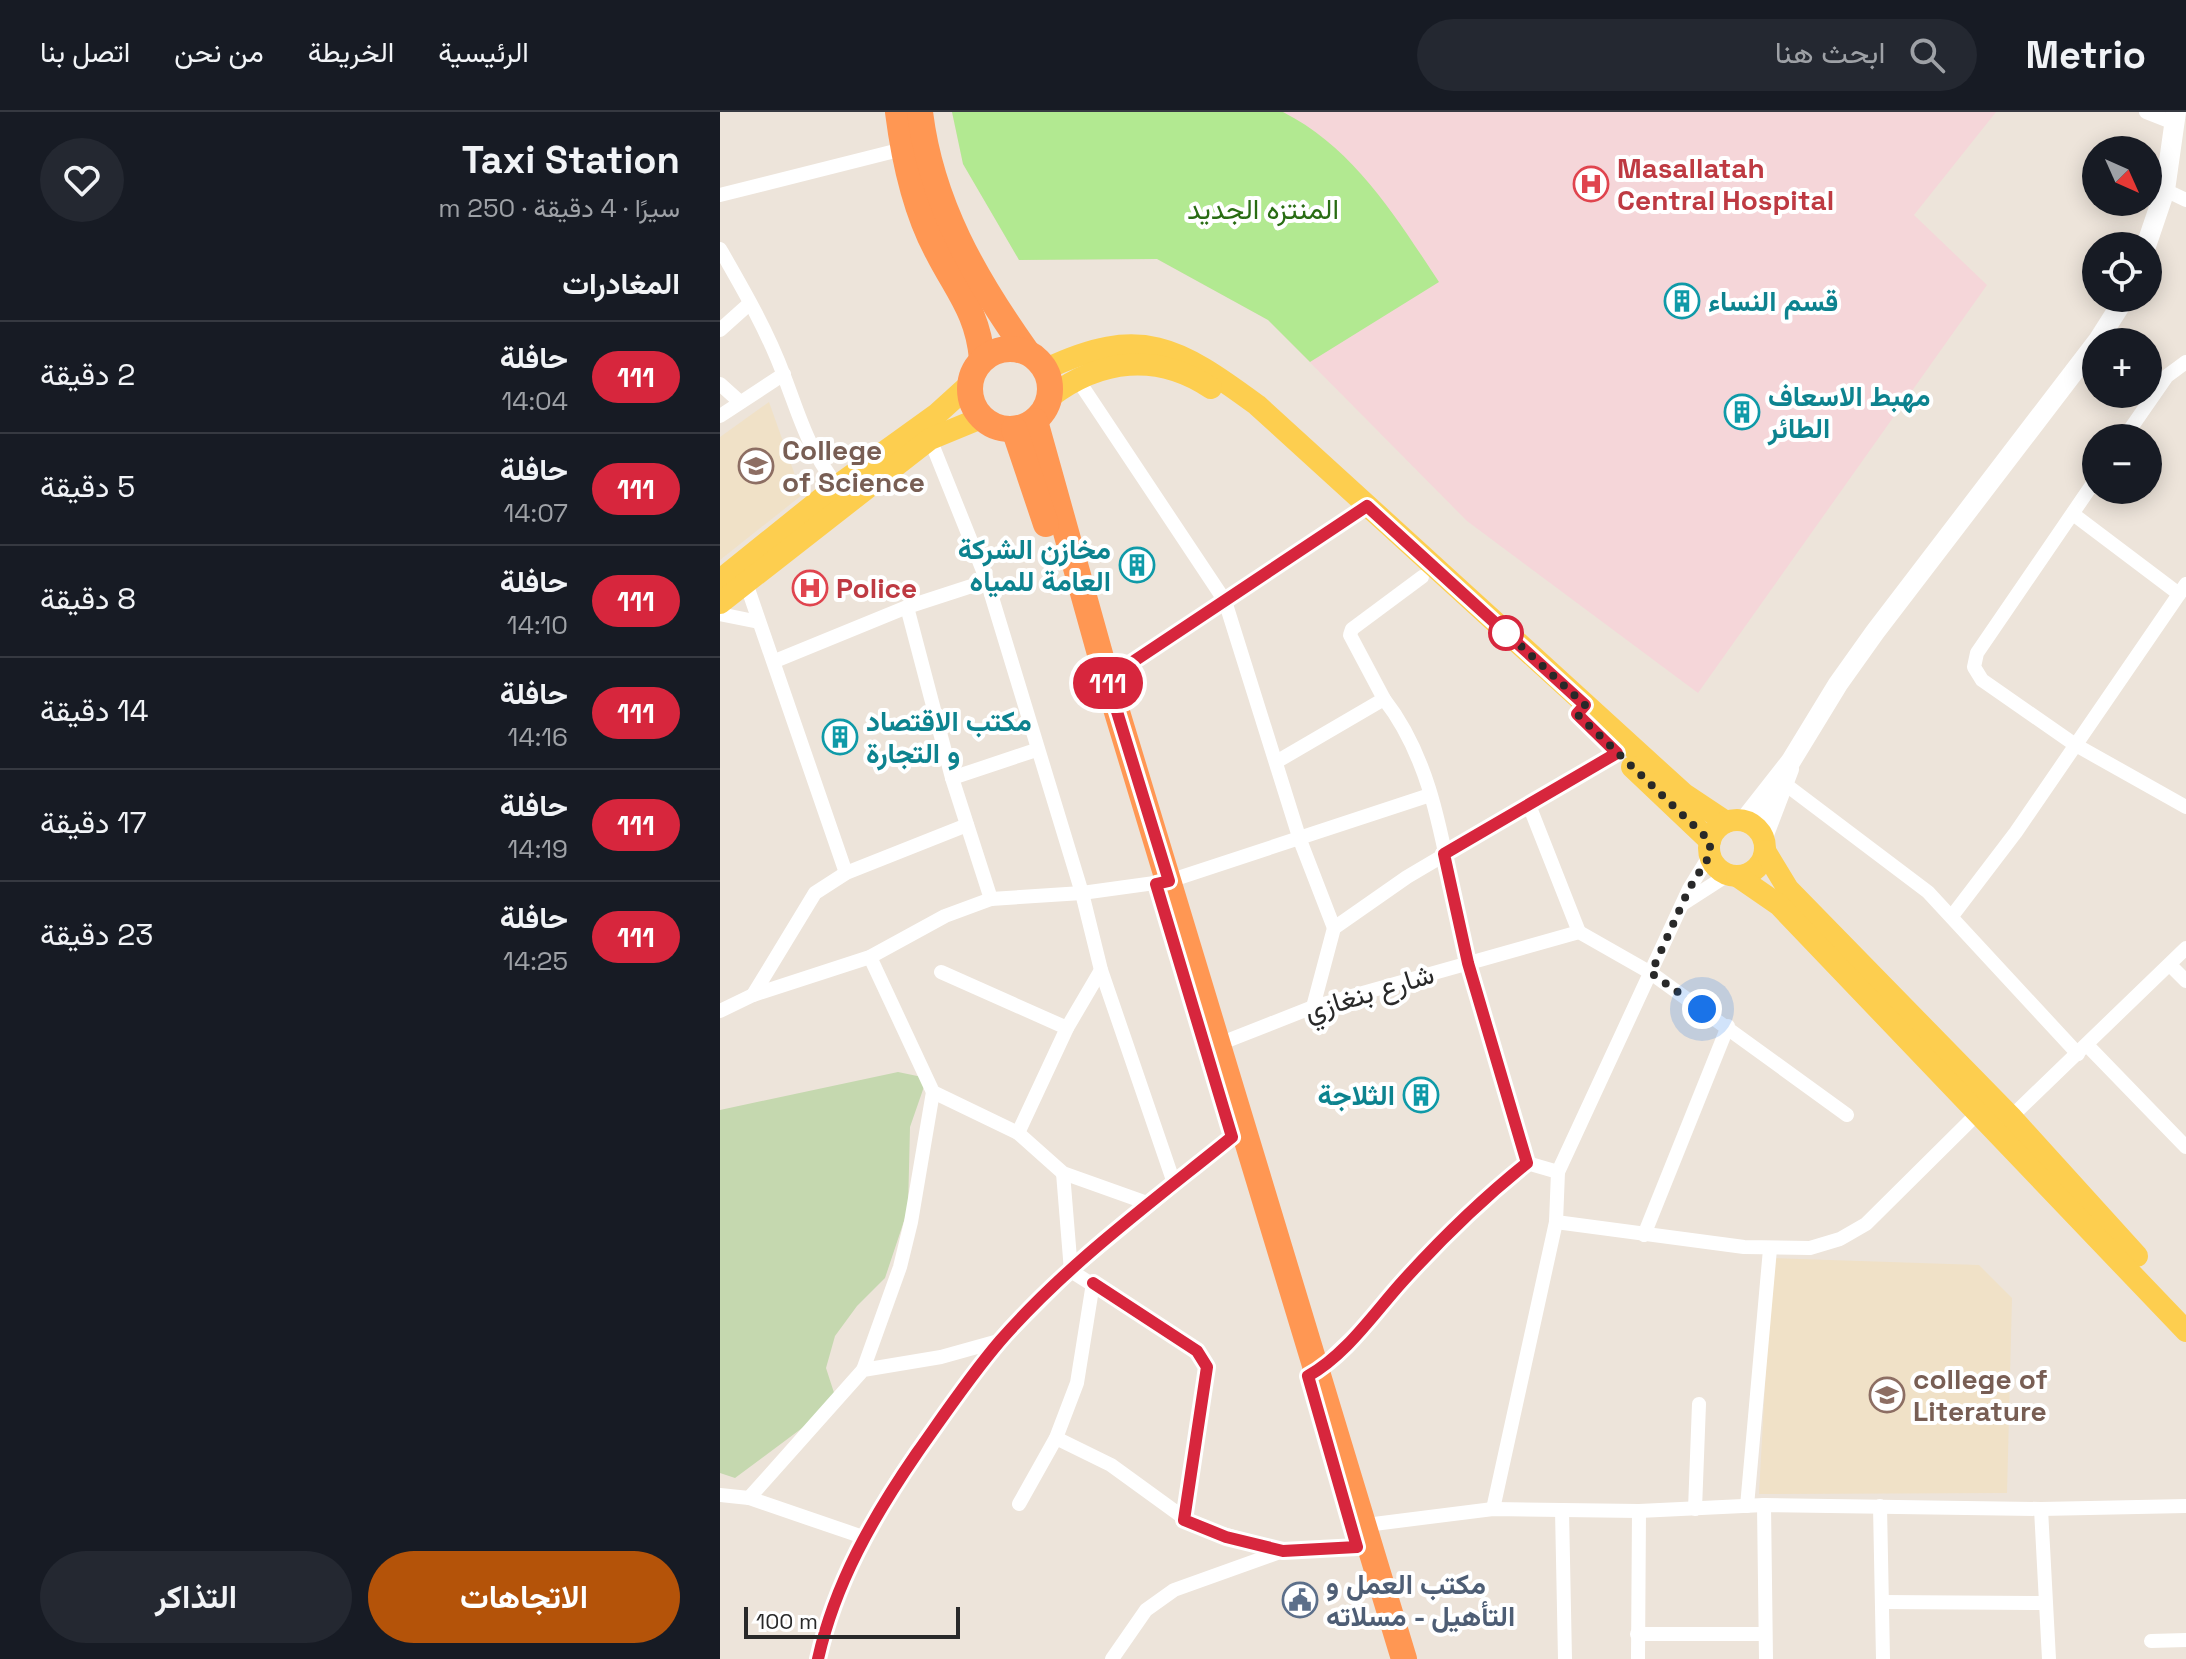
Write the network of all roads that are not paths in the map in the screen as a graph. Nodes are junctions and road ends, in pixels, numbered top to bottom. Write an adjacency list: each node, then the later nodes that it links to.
1 (898, 112): 5 (highway)
2 (920, 112): 14 (highway)
3 (2146, 112): 4 (street)
4 (2175, 118): 6 (main road)
5 (903, 149): 7 (street); 13 (highway)
6 (2165, 190): 8 (street); 9 (main road)
7 (720, 195)
8 (2186, 200)
9 (2151, 232)
10 (720, 249): 11 (street)
11 (749, 304): 12 (street); 17 (street)
12 (720, 330)
13 (982, 359): 14 (highway); 20 (highway)
14 (1037, 360): 21 (highway); 28 (main road)
15 (2082, 361): 50 (main road)
16 (2186, 362): 25 (street)
17 (784, 374): 22 (street); 29 (street)
18 (1076, 377): 21 (main road); 28 (main road); 38 (street)
19 (720, 384): 22 (street)
20 (969, 385): 24 (highway); 29 (main road)
21 (1050, 397): 26 (highway)
22 (740, 402): 23 (street)
23 (720, 416)
24 (981, 418): 26 (highway); 27 (main road)
25 (2134, 424)
26 (1025, 425): 44 (highway); 65 (highway)
27 (930, 439): 35 (street); 36 (main road)
28 (1293, 448): 31 (main road)
29 (837, 486): 34 (main road)
30 (2082, 500): 32 (street)
31 (1362, 510): 33 (main road); 38 (street); 46 (main road)
32 (2073, 514): 37 (street); 47 (street)
33 (1422, 577): 45 (street); 46 (main road)
34 (720, 580)
35 (987, 581): 40 (street); 48 (street)
36 (746, 583): 39 (main road); 42 (street)
37 (2183, 589): 47 (street)
38 (1225, 601): 44 (street); 51 (street)
39 (720, 603)
40 (907, 607): 43 (street); 52 (street)
41 (720, 614): 42 (street)
42 (759, 622): 43 (street)
43 (775, 661): 63 (street)
44 (1107, 679): 65 (highway)
45 (1384, 699): 51 (street); 54 (street)
46 (1581, 710): 49 (main road); 57 (main road)
47 (2074, 744): 56 (street); 69 (street)
48 (1036, 750): 52 (street); 66 (street)
49 (1617, 753): 55 (street); 61 (main road)
50 (1791, 761): 53 (main road); 57 (main road)
51 (1276, 762): 59 (street)
52 (952, 778): 58 (street)
53 (1785, 784): 60 (main road); 69 (street)
54 (1430, 795): 59 (street); 62 (street)
55 (1529, 805): 62 (street); 71 (street)
56 (2186, 807)
57 (1735, 821): 60 (main road); 61 (main road)
58 (967, 825): 63 (street); 67 (street)
59 (1300, 840): 65 (street); 70 (street)
60 (1764, 844): 64 (main road); 88 (main road)
61 (1710, 848): 64 (main road); 68 (street)
62 (1444, 854): 70 (street); 74 (street)
63 (846, 873): 80 (street)
64 (1733, 875): 68 (street); 88 (main road)
65 (1163, 883): 66 (street); 85 (highway); 92 (highway)
66 (1082, 893): 67 (street); 76 (street)
67 (991, 899): 73 (street)
68 (1684, 903): 78 (street)
69 (1952, 916): 86 (street)
70 (1334, 928): 81 (street)
71 (1579, 932): 74 (street, شارع بنغازي); 78 (street)
72 (2186, 948): 75 (street)
73 (870, 957): 80 (street); 87 (street)
74 (1468, 963): 81 (street, شارع بنغازي); 94 (street)
75 (2170, 965): 79 (street); 86 (street)
76 (1101, 970): 84 (street); 97 (street)
77 (941, 972): 84 (street)
78 (1651, 973): 83 (street); 95 (street)
79 (2186, 981)
80 (753, 995): 82 (street)
81 (1313, 1007): 85 (street, شارع بنغازي)
82 (720, 1011)
83 (1728, 1026): 89 (street); 100 (street)
84 (1067, 1028): 91 (street)
85 (1219, 1044): 108 (highway)
86 (2082, 1050): 90 (street); 93 (street)
87 (933, 1092): 91 (street); 107 (street)
88 (1986, 1105): 90 (main road); 101 (street); 105 (main road)
89 (1847, 1115)
90 (2011, 1117): 104 (main road)
91 (1018, 1133): 96 (street)
92 (1232, 1137): 97 (street); 108 (highway)
93 (2186, 1147)
94 (1527, 1163): 95 (street); 108 (street)
95 (1558, 1172): 99 (street)
96 (1063, 1173): 98 (street); 102 (street)
97 (1174, 1183): 98 (street)
98 (1150, 1204): 102 (street)
99 (1556, 1222): 100 (street); 118 (street)
100 (1644, 1235): 101 (street)
101 (1770, 1249): 115 (street)
102 (1071, 1271): 103 (street); 106 (street)
103 (1093, 1283): 110 (street); 123 (street)
104 (2186, 1310)
105 (2186, 1331)
106 (1002, 1340): 107 (street); 125 (street)
107 (863, 1370): 112 (street)
108 (1313, 1373): 124 (highway)
109 (1699, 1404): 119 (street)
110 (1056, 1438): 113 (street); 123 (street)
111 (720, 1495): 112 (street)
112 (749, 1498): 125 (street)
113 (1019, 1504)
114 (1764, 1505): 115 (street); 116 (street); 130 (street)
115 (1747, 1506): 119 (street)
116 (1880, 1506): 120 (street); 127 (street)
117 (2186, 1506): 120 (street)
118 (1493, 1509): 121 (street); 124 (street)
119 (1695, 1509): 122 (street)
120 (2041, 1509): 128 (street)
121 (1562, 1510): 122 (street); 136 (street)
122 (1639, 1511): 129 (street)
123 (1184, 1520): 126 (street)
124 (1362, 1536): 126 (street); 133 (highway)
125 (863, 1537): 134 (street)
126 (1283, 1551): 135 (street)
127 (1882, 1602): 128 (street); 139 (street)
128 (2045, 1603): 140 (street)
129 (1637, 1634): 130 (street); 137 (street)
130 (1765, 1634): 138 (street)
131 (2186, 1640): 132 (street)
132 (2151, 1641)
133 (1395, 1654)
134 (818, 1659)
135 (1112, 1659)
136 (1565, 1659)
137 (1638, 1659)
138 (1766, 1659)
139 (1883, 1659)
140 (2049, 1659)

